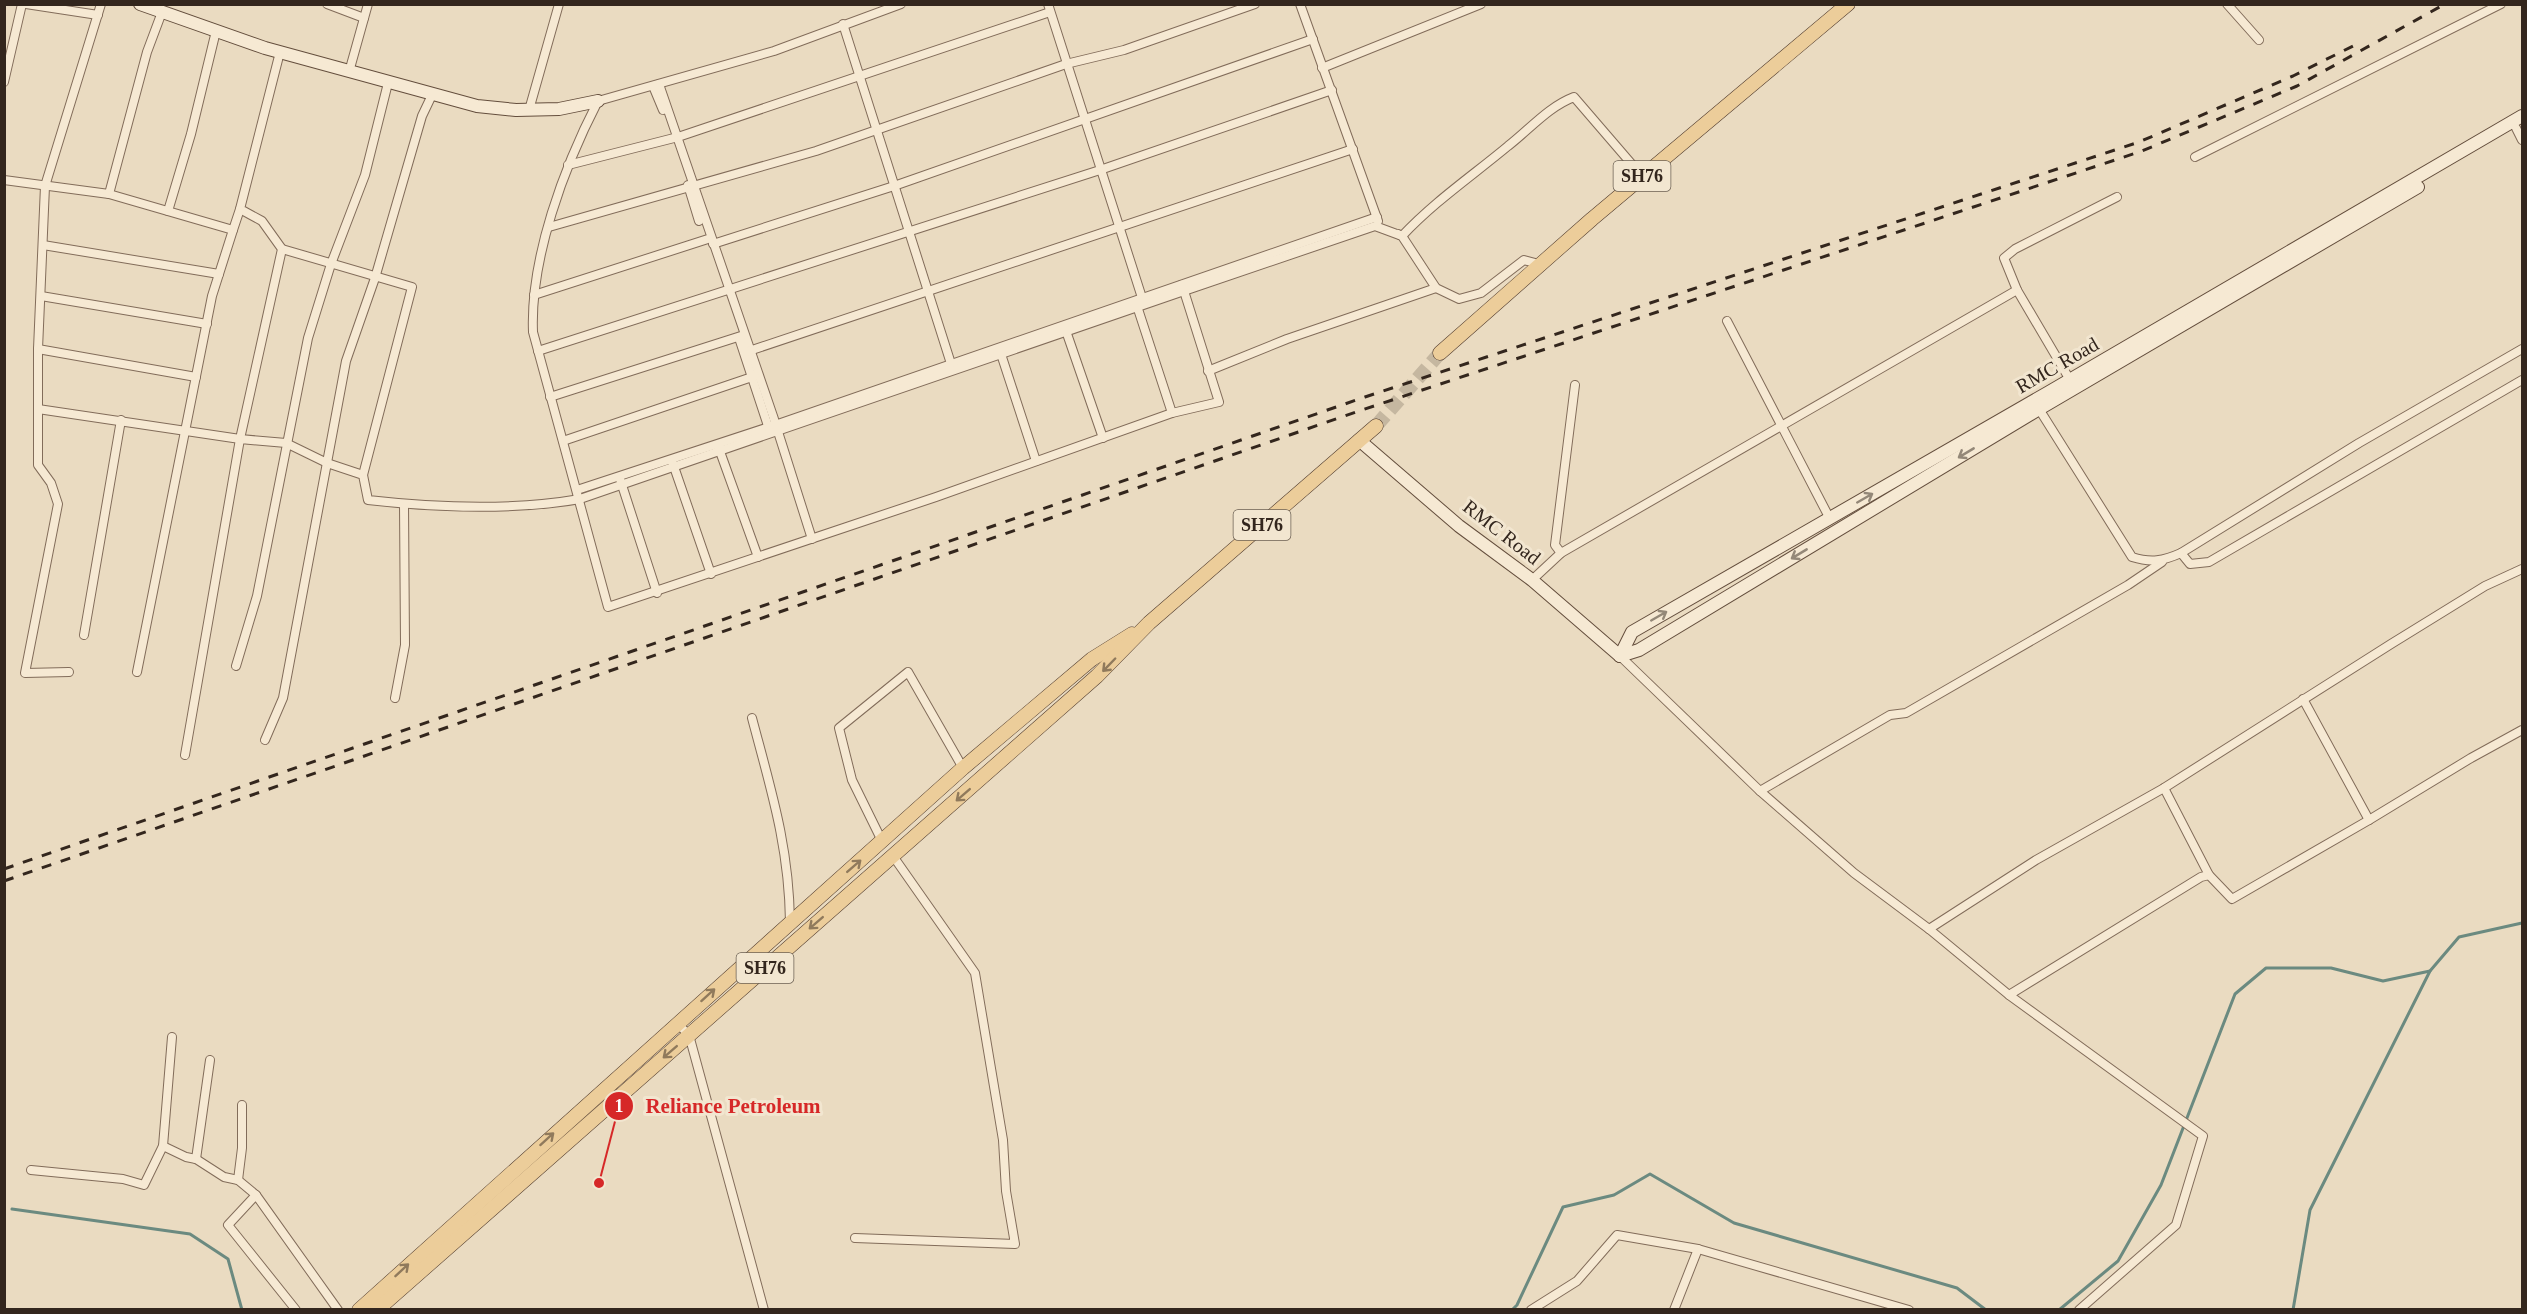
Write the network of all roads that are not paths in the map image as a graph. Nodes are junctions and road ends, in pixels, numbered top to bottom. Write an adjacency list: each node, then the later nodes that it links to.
1 (24, 4): 16 (street); 27 (street)
2 (101, 4): 16 (street)
3 (140, 4): 15 (street)
4 (327, 4): 17 (street)
5 (368, 4): 17 (street)
6 (559, 4): 33 (street)
7 (901, 4): 18 (street)
8 (1256, 4): 23 (street)
9 (1300, 4): 20 (street)
10 (1481, 4): 24 (street)
11 (1848, 4): 43 (main road, SH76)
12 (2227, 4): 21 (street)
13 (2501, 4): 40 (street)
14 (1049, 8): 23 (street); 26 (street)
15 (162, 12): 19 (street); 48 (street)
16 (98, 15): 45 (street)
17 (364, 18): 25 (street)
18 (843, 24): 26 (street); 29 (street)
19 (216, 32): 22 (street); 51 (street)
20 (1313, 39): 24 (street); 35 (street)
21 (2259, 40)
22 (280, 52): 25 (street); 50 (street)
23 (1066, 64): 35 (street); 36 (street)
24 (1322, 68): 30 (street)
25 (349, 72): 28 (street)
26 (860, 76): 36 (street); 38 (street)
27 (4, 82)
28 (388, 83): 31 (street); 61 (street)
29 (656, 85): 32 (street); 38 (street)
30 (1332, 90): 39 (street); 42 (street)
31 (432, 95): 33 (street); 64 (street)
32 (598, 101): 33 (street); 41 (street)
33 (530, 110)
34 (2523, 116): 87 (street, RMC Road)
35 (1084, 118): 42 (street); 46 (street)
36 (877, 130): 46 (street); 47 (street)
37 (2520, 131): 92 (street, RMC Road)
38 (676, 137): 41 (street); 47 (street)
39 (1353, 149): 52 (street); 54 (street)
40 (2195, 157)
41 (568, 165): 53 (street)
42 (1100, 170): 54 (street); 56 (street)
43 (1642, 176): 57 (street); 62 (main road, SH76)
44 (4, 180): 45 (street)
45 (45, 186): 48 (street); 59 (street)
46 (894, 186): 56 (street); 58 (street)
47 (692, 188): 53 (street); 58 (street)
48 (109, 194): 51 (street)
49 (2117, 197): 67 (street)
50 (240, 209): 55 (street); 60 (street)
51 (168, 211): 55 (street)
52 (1377, 217): 57 (street); 65 (street)
53 (549, 227): 70 (street)
54 (1120, 229): 69 (street); 72 (street)
55 (233, 230): 63 (street)
56 (909, 232): 68 (street); 69 (street)
57 (1402, 236): 65 (street); 66 (street)
58 (709, 240): 68 (street); 70 (street)
59 (43, 245): 63 (street); 71 (street)
60 (282, 249): 61 (street); 100 (street)
61 (331, 264): 64 (street); 103 (street)
62 (1539, 264): 66 (street); 82 (main road, SH76)
63 (219, 274): 74 (street)
64 (375, 278): 107 (street); 108 (street)
65 (1183, 288): 72 (street); 84 (street)
66 (1437, 288): 84 (street)
67 (2017, 290): 87 (street); 96 (street)
68 (725, 291): 76 (street); 79 (street)
69 (928, 292): 80 (street); 83 (street)
70 (534, 295): 79 (street)
71 (42, 296): 74 (street); 77 (street)
72 (1141, 303): 75 (street); 93 (street)
73 (1727, 321): 96 (street)
74 (207, 324): 86 (street)
75 (1065, 328): 81 (street); 99 (street)
76 (741, 335): 80 (street); 85 (street); 90 (street)
77 (38, 349): 86 (street); 91 (street)
78 (2523, 349): 116 (street)
79 (538, 351): 90 (street)
80 (749, 351): 85 (street)
81 (1000, 351): 83 (street); 105 (street)
82 (1440, 353)
83 (952, 367): 97 (street)
84 (1208, 371): 93 (street)
85 (754, 376): 97 (street); 102 (street)
86 (195, 377): 98 (street)
87 (2070, 380): 113 (street, RMC Road, one-way to 87)
88 (2523, 380): 116 (street)
89 (1575, 385): 115 (street)
90 (550, 398): 102 (street)
91 (38, 409): 94 (street); 127 (street)
92 (2039, 409): 118 (street); 125 (street, RMC Road, one-way to 125)
93 (1172, 413): 99 (street)
94 (121, 420): 98 (street); 124 (street)
95 (1376, 426): 101 (main road, SH76)
96 (1782, 426): 113 (street); 115 (street)
97 (773, 429): 104 (street); 114 (street)
98 (184, 432): 100 (street); 128 (street)
99 (1103, 438): 105 (street)
100 (240, 439): 103 (street); 134 (street)
101 (1359, 440): 121 (street, RMC Road); 123 (main road, SH76)
102 (563, 441): 110 (street)
103 (286, 443): 107 (street); 126 (street)
104 (718, 446): 106 (street); 117 (street)
105 (1036, 461): 114 (street)
106 (672, 462): 109 (street); 120 (street)
107 (327, 463): 108 (street); 133 (street)
108 (363, 475): 112 (street)
109 (620, 480): 110 (street); 111 (street); 122 (street)
110 (578, 490): 111 (street)
111 (580, 499): 112 (street); 122 (street)
112 (404, 504): 129 (street)
113 (1830, 519): 125 (street, RMC Road, one-way to 113)
114 (812, 539): 117 (street)
115 (1561, 553): 121 (street)
116 (2181, 553): 118 (street)
117 (758, 557): 120 (street)
118 (2167, 559): 137 (street)
119 (2523, 569): 130 (street)
120 (711, 574): 122 (street)
121 (1532, 580): 125 (street, RMC Road)
122 (657, 592)
123 (1149, 623): 135 (main road); 141 (main road, SH76, one-way to 141)
124 (84, 635)
125 (1620, 656): 137 (street)
126 (236, 666)
127 (69, 672)
128 (137, 672)
129 (395, 698)
130 (2303, 699): 136 (street); 138 (street)
131 (752, 718): 144 (street)
132 (2523, 730): 138 (street)
133 (265, 740)
134 (185, 755)
135 (963, 768): 139 (main road); 140 (street)
136 (2164, 788): 143 (street); 145 (street)
137 (1760, 791): 145 (street)
138 (2370, 820): 143 (street)
139 (894, 830): 140 (main road); 141 (main road)
140 (882, 841): 144 (main road, one-way to 140)
141 (906, 845): 142 (main road, SH76)
142 (893, 856): 148 (main road, SH76, one-way to 148); 157 (street)
143 (2209, 875): 146 (street)
144 (790, 922): 147 (main road, one-way to 144)
145 (1929, 929): 146 (street)
146 (2009, 995): 167 (street)
147 (677, 1023): 148 (street); 161 (main road, one-way to 147)
148 (689, 1035): 162 (main road, SH76, one-way to 162); 163 (street)
149 (172, 1037): 152 (street)
150 (210, 1060): 153 (street)
151 (242, 1105): 155 (street)
152 (163, 1146): 153 (street); 154 (street)
153 (196, 1159): 155 (street)
154 (30, 1170)
155 (237, 1180): 156 (street)
156 (256, 1195): 159 (street); 160 (street)
157 (855, 1238)
158 (1698, 1249): 164 (street); 165 (street); 166 (street)
159 (296, 1310)
160 (338, 1310)
161 (359, 1310)
162 (377, 1310)
163 (764, 1310)
164 (1531, 1310)
165 (1674, 1310)
166 (1909, 1310)
167 (2079, 1310)

